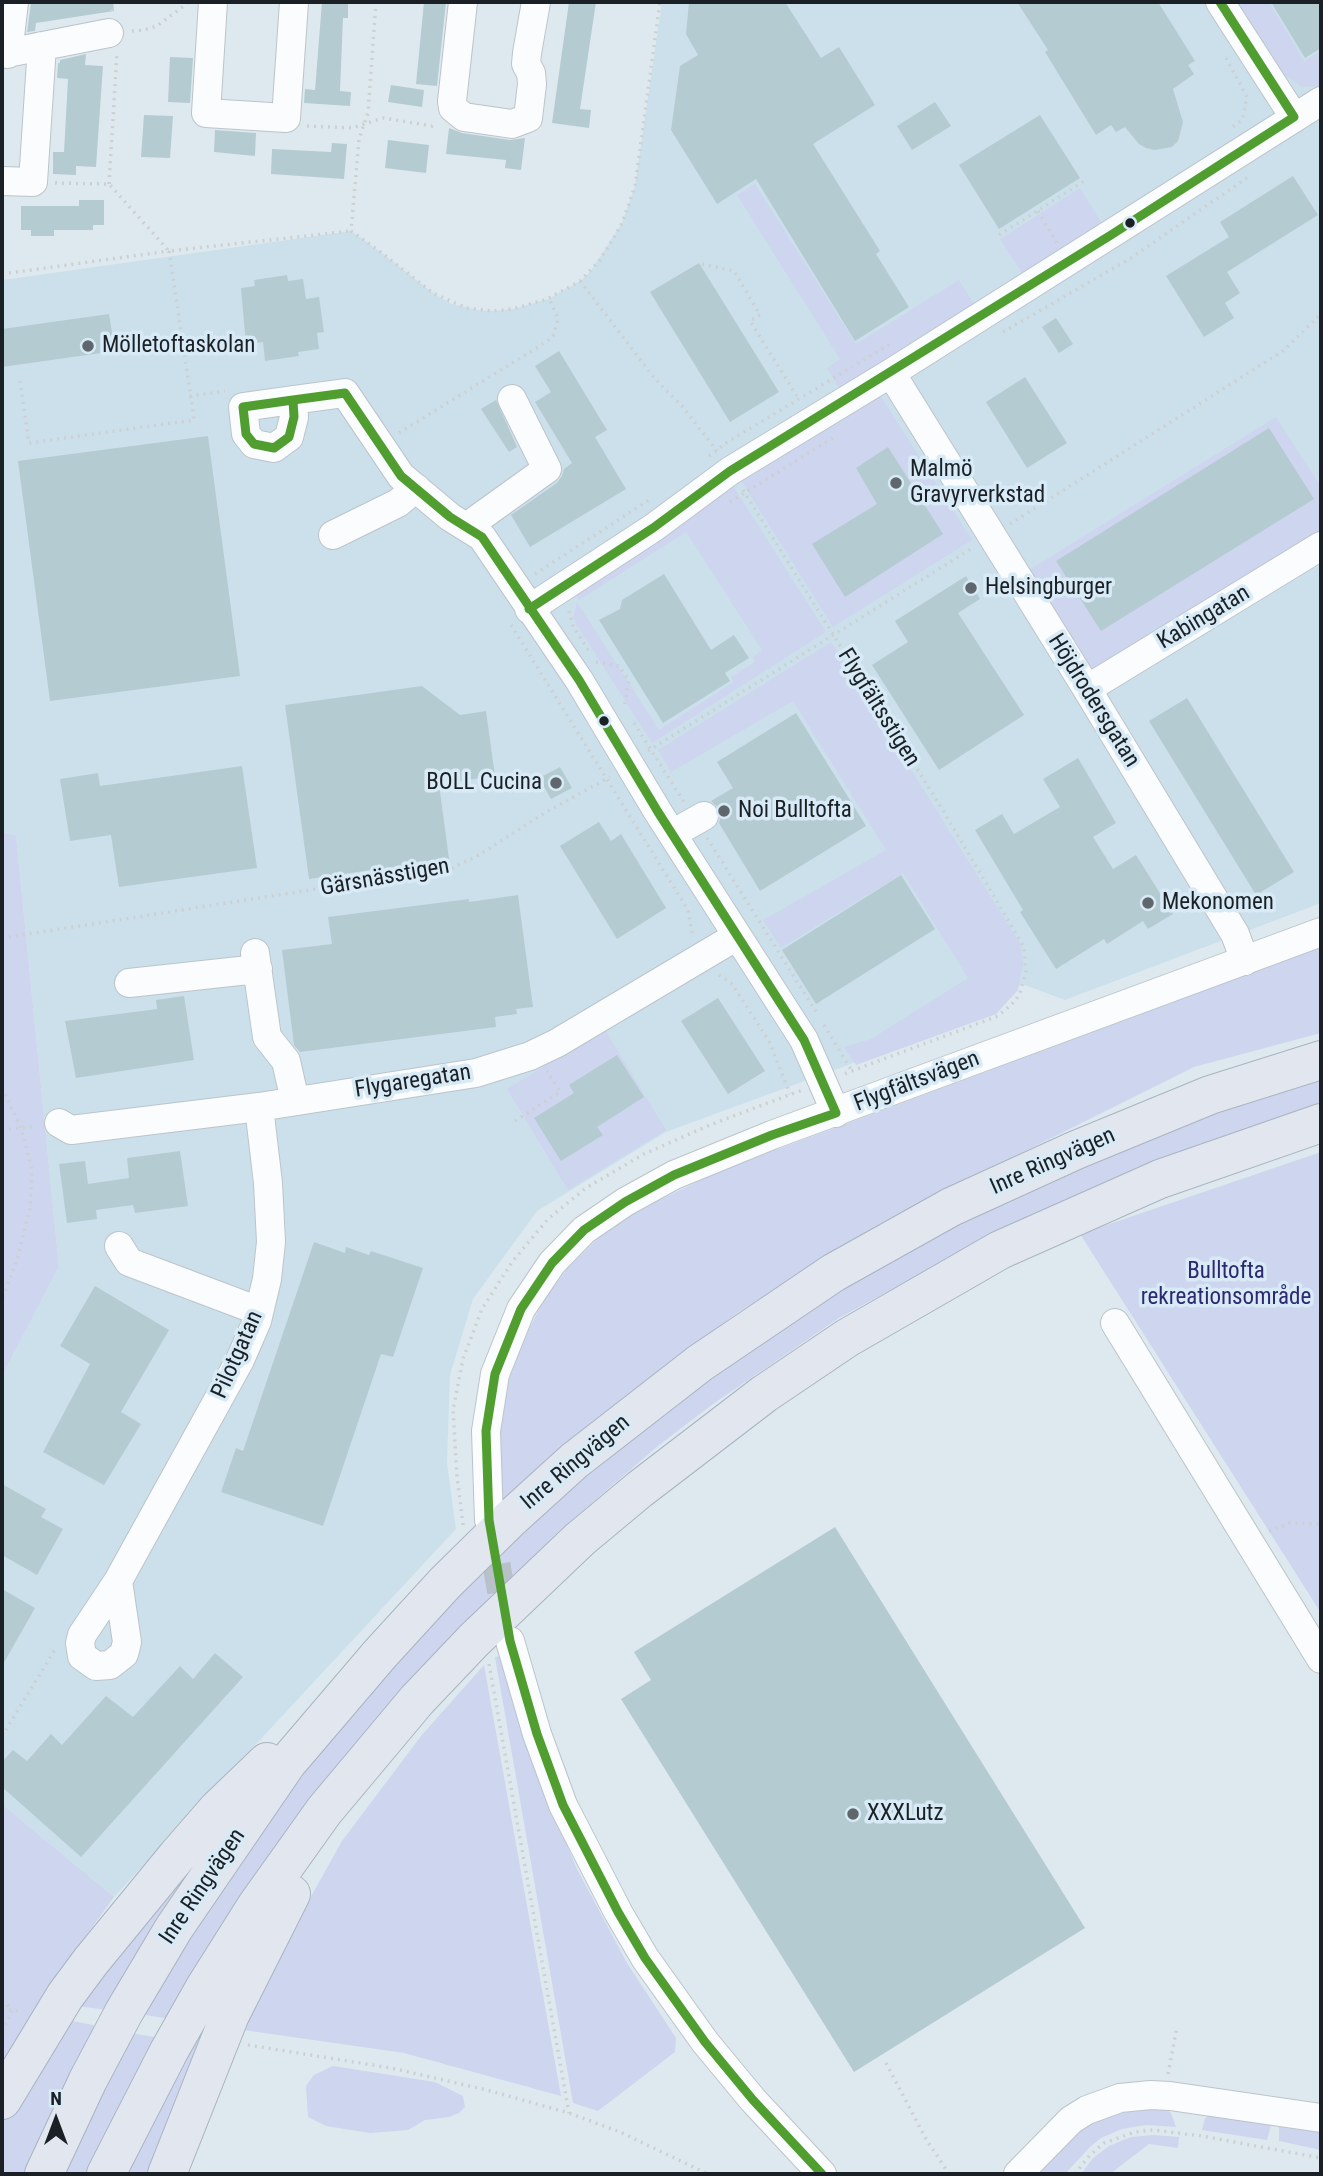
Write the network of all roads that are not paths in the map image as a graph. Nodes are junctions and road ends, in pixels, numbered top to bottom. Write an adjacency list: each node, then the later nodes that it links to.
1 (14, 2): 9 (street)
2 (213, 2): 3 (street)
3 (294, 2)
4 (463, 2): 5 (street)
5 (536, 2)
6 (1220, 2): 11 (street)
7 (113, 32): 8 (street)
8 (42, 46): 9 (street); 12 (street)
9 (5, 54)
10 (1321, 101): 11 (street)
11 (1294, 117): 13 (street)
12 (2, 181)
13 (891, 373): 20 (street); 21 (street, Höjdrodersgatan)
14 (512, 399): 17 (street)
15 (293, 400): 16 (street)
16 (416, 488): 17 (street); 18 (street)
17 (470, 529): 20 (street)
18 (333, 535)
19 (1321, 546): 21 (street, Kabingatan)
20 (518, 614): 23 (street)
21 (1087, 689): 24 (street, Höjdrodersgatan)
22 (1321, 932): 24 (street, Flygfältsvägen)
23 (737, 936): 27 (street, Flygaregatan); 29 (street)
24 (1245, 961): 29 (street, Flygfältsvägen)
25 (129, 983): 27 (street)
26 (1321, 1059): 40 (highway, Inre Ringvägen)
27 (295, 1101): 28 (street, Flygaregatan)
28 (259, 1107): 30 (street, Flygaregatan); 33 (street, Pilotgatan)
29 (836, 1113): 35 (street, Flygfältsvägen)
30 (59, 1123)
31 (1321, 1123): 39 (highway)
32 (119, 1246): 33 (street)
33 (259, 1311): 36 (street, Pilotgatan)
34 (1115, 1323): 38 (street)
35 (489, 1520)
36 (118, 1581): 36 (street, Pilotgatan)
37 (510, 1641): 46 (street)
38 (1321, 1659)
39 (417, 1700): 44 (highway); 45 (highway)
40 (321, 1725): 41 (highway); 43 (highway, Inre Ringvägen)
41 (2, 2100)
42 (1321, 2118): 47 (street)
43 (44, 2174)
44 (106, 2174)
45 (167, 2174)
46 (822, 2174)
47 (1018, 2174)

